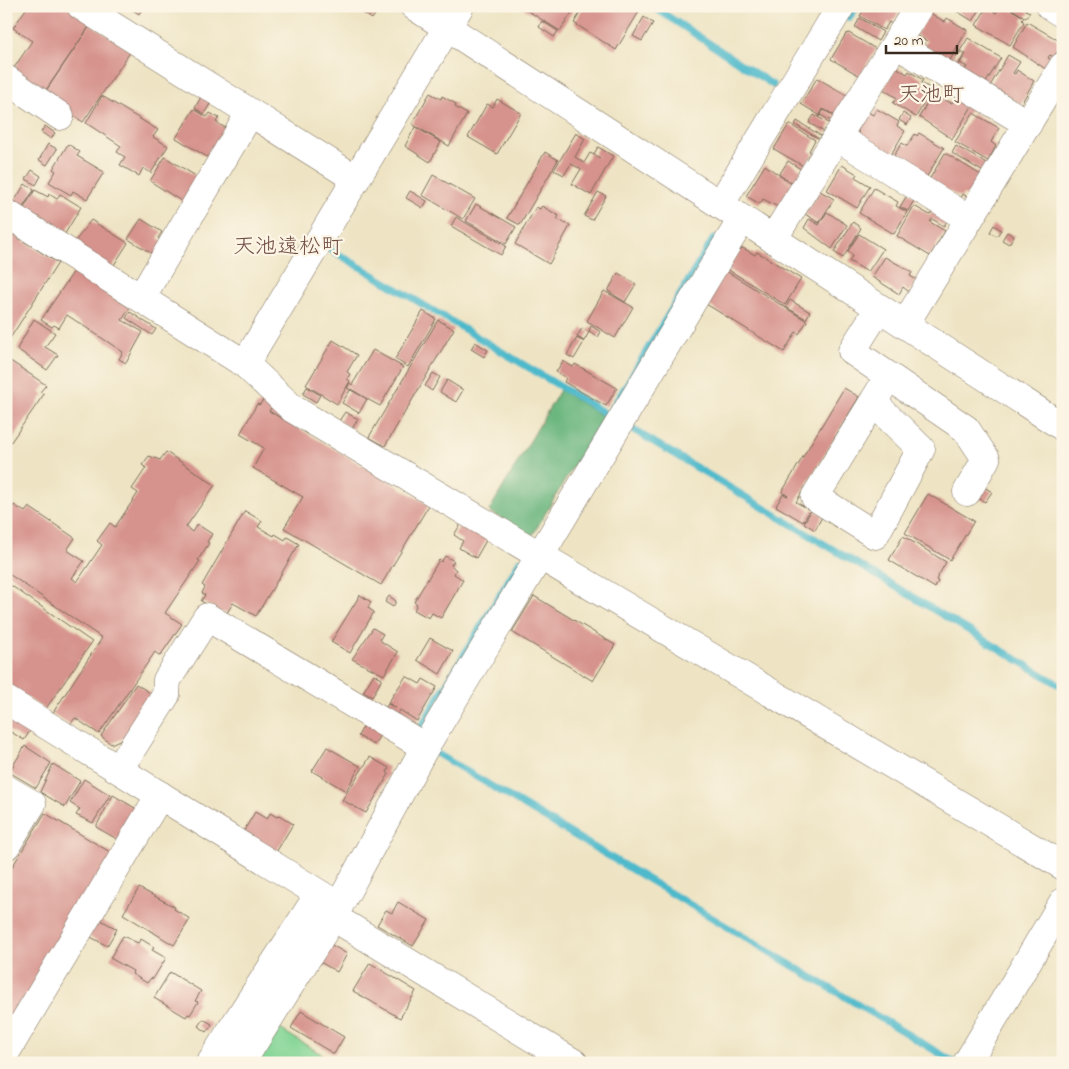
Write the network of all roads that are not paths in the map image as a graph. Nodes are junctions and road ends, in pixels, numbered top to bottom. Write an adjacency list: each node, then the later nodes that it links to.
1 (81, 6): 11 (street)
2 (414, 6): 7 (street)
3 (841, 6): 17 (street)
4 (919, 6): 8 (street)
5 (1050, 6): 6 (street)
6 (1063, 14)
7 (453, 17): 15 (street); 17 (street)
8 (896, 44): 13 (street); 14 (street)
9 (1063, 66): 13 (street)
10 (6, 80): 12 (street)
11 (250, 113): 15 (street); 20 (street)
12 (60, 116)
13 (1028, 124): 18 (street)
14 (837, 137): 18 (street); 19 (street)
15 (356, 179): 23 (street)
16 (6, 212): 20 (street)
17 (731, 212): 19 (street); 28 (street)
18 (969, 219): 22 (street)
19 (774, 239): 21 (street)
20 (141, 298): 23 (street)
21 (879, 308): 22 (street); 24 (street)
22 (905, 324): 26 (street)
23 (245, 364): 28 (street)
24 (889, 376): 25 (street); 27 (street)
25 (872, 402): 25 (street)
26 (1063, 427)
27 (967, 492)
28 (541, 554): 30 (street); 35 (street)
29 (6, 700): 31 (street)
30 (425, 747): 31 (street); 37 (street)
31 (119, 769): 33 (street)
32 (6, 789): 34 (street)
33 (160, 795): 37 (street); 38 (street)
34 (6, 846)
35 (1063, 866)
36 (1063, 902): 42 (street)
37 (330, 906): 39 (street); 40 (street); 41 (street)
38 (6, 1052)
39 (210, 1063)
40 (241, 1063)
41 (574, 1063)
42 (967, 1063)

